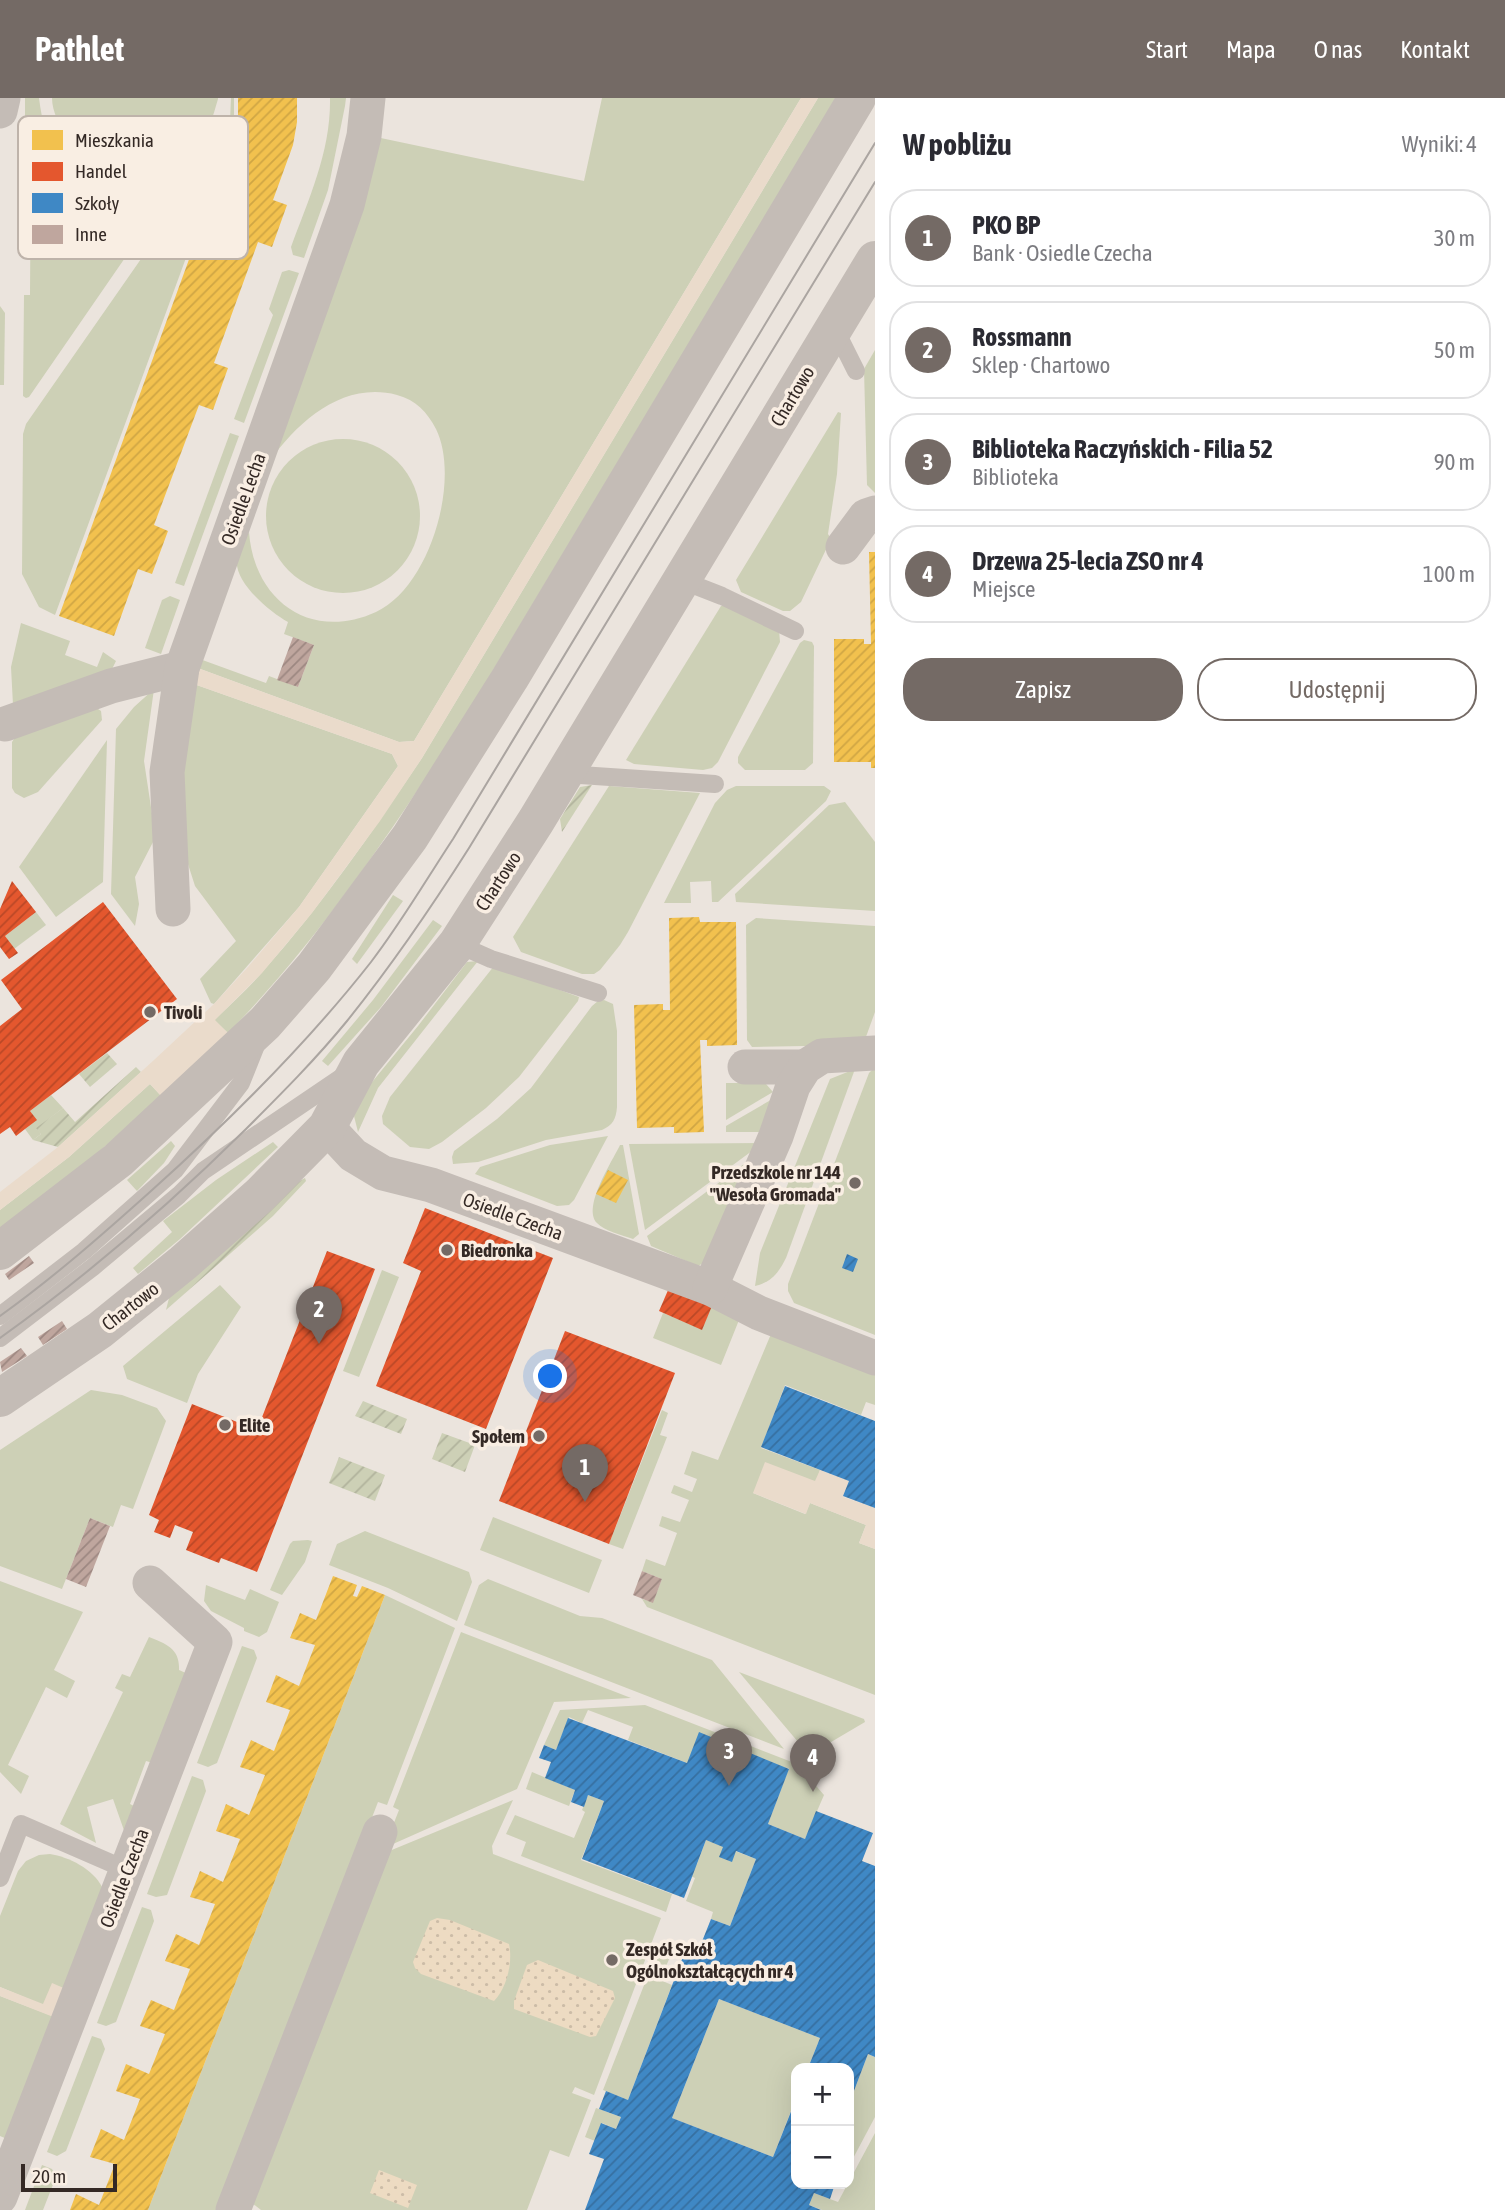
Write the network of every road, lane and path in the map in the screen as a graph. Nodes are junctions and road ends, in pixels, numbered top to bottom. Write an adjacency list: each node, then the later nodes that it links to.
1 (3, 98): 4 (street)
2 (368, 98): 12 (street, Osiedle Lecha)
3 (857, 98): 19 (street)
4 (0, 111)
5 (875, 260): 6 (street, Chartowo)
6 (834, 327): 7 (lane); 10 (street, Chartowo)
7 (856, 371)
8 (875, 513): 9 (street)
9 (843, 547)
10 (681, 580): 11 (lane); 14 (street, Chartowo)
11 (795, 631)
12 (183, 668): 13 (street); 16 (street, Osiedle Lecha)
13 (5, 724)
14 (565, 774): 15 (lane); 17 (street, Chartowo)
15 (715, 784)
16 (173, 909)
17 (457, 944): 18 (lane); 21 (street, Chartowo)
18 (598, 993)
19 (265, 1023): 25 (street); 27 (lane)
20 (875, 1053): 22 (street)
21 (361, 1063): 24 (street, Chartowo); 28 (lane)
22 (805, 1066): 23 (street); 26 (street)
23 (745, 1067)
24 (327, 1127): 26 (street, Osiedle Czecha); 30 (street, Chartowo)
25 (0, 1251)
26 (710, 1288): 29 (street, Osiedle Czecha)
27 (0, 1315)
28 (0, 1338)
29 (875, 1358)
30 (0, 1398)
31 (149, 1583): 33 (street, Osiedle Czecha)
32 (380, 1832): 36 (street)
33 (127, 1870): 34 (lane); 35 (street, Osiedle Czecha)
34 (0, 1878)
35 (0, 2197)
36 (233, 2210)

